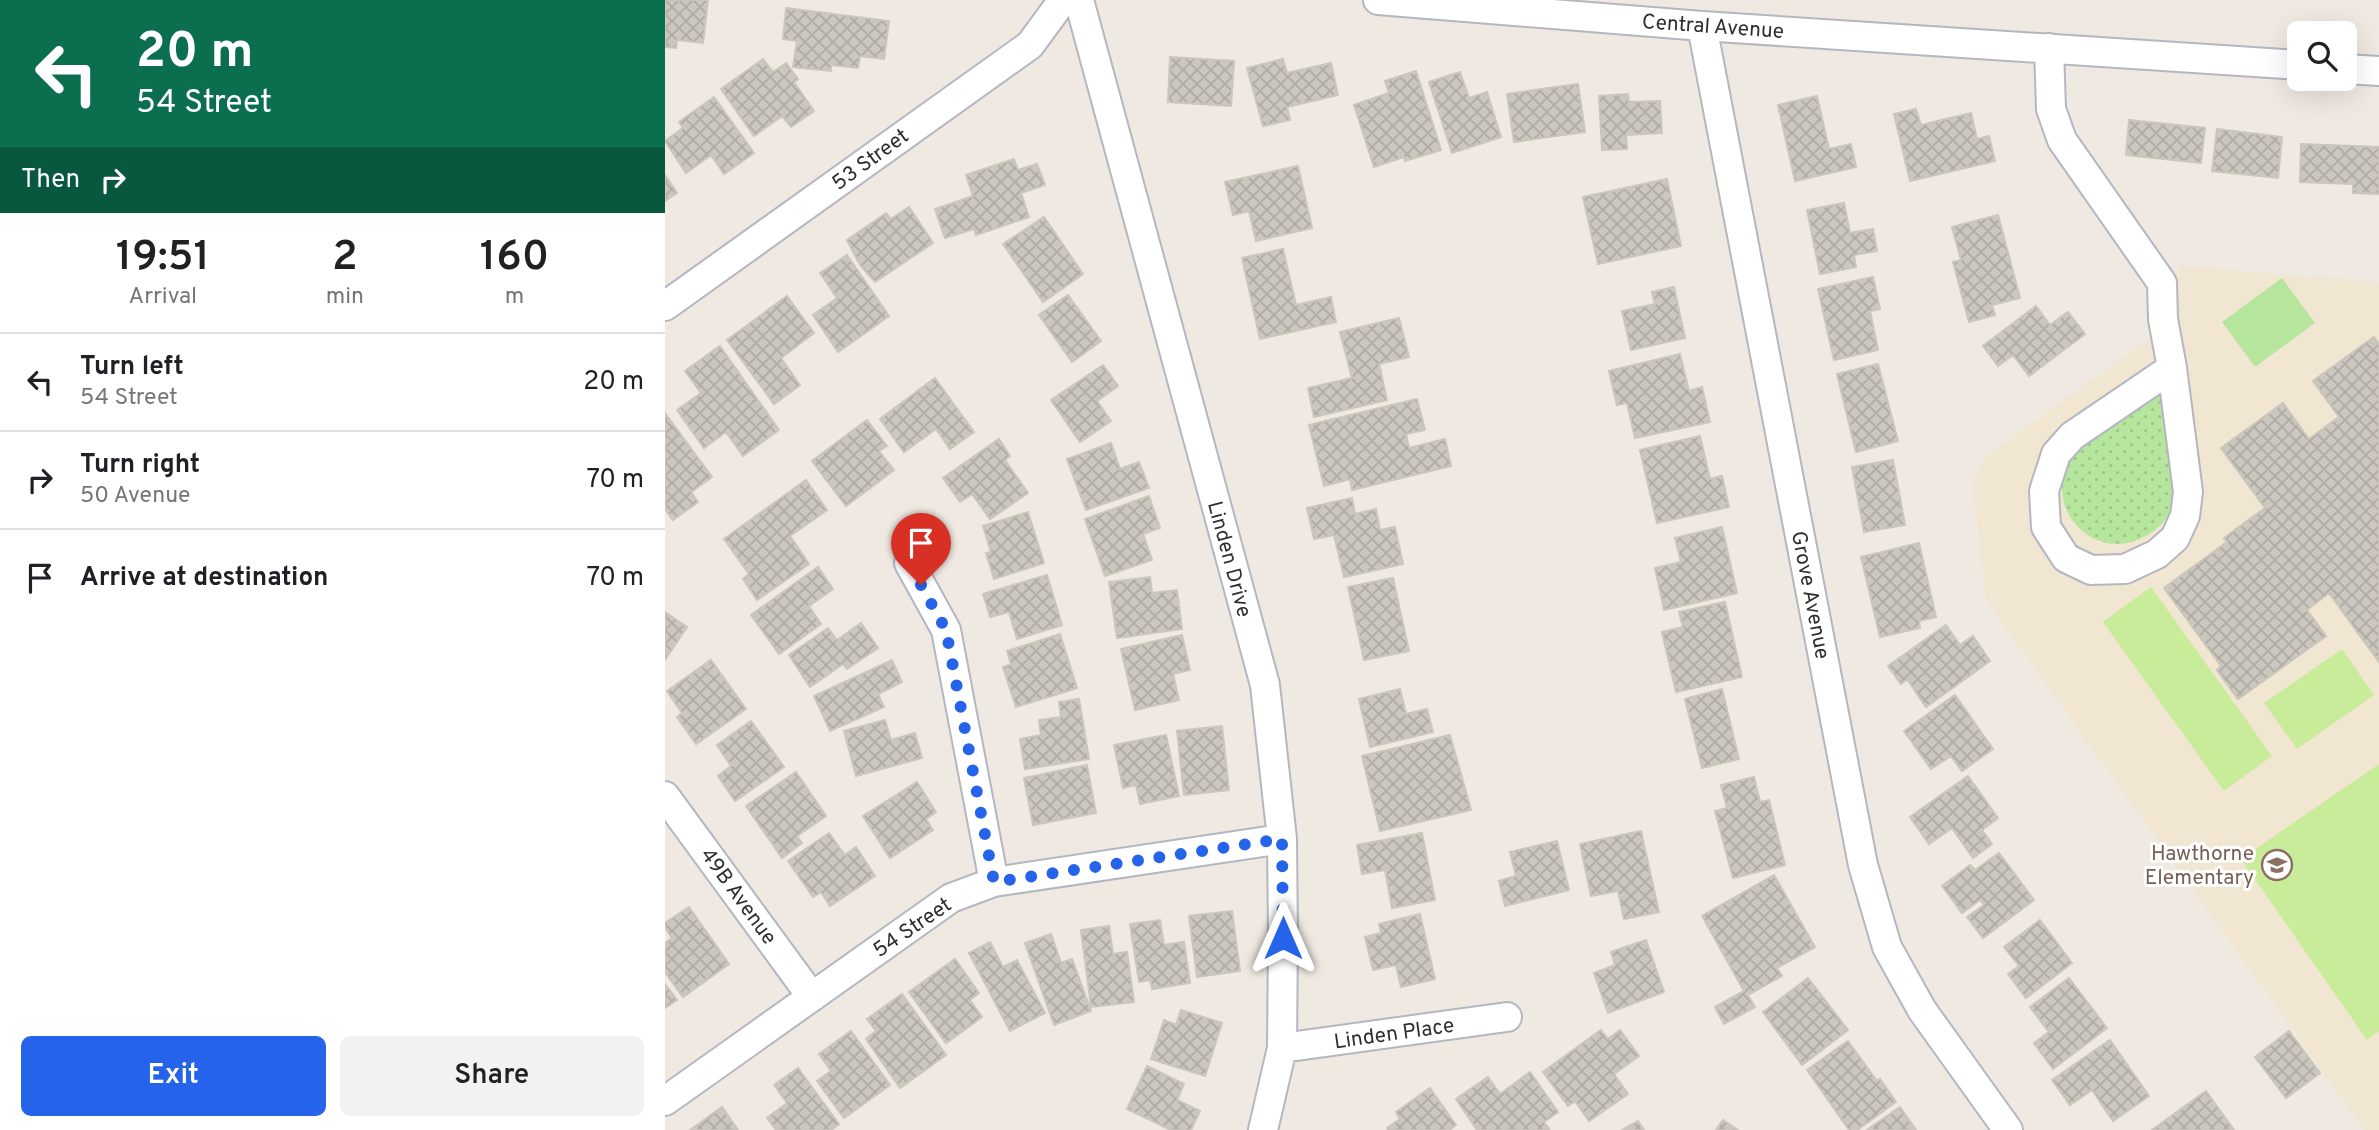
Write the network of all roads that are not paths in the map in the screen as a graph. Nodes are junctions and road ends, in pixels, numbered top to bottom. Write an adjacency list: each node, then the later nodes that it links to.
1 (1063, 0): 9 (street, 53 Street)
2 (1079, 0): 13 (street, Linden Drive)
3 (1378, 0): 4 (street, Central Avenue)
4 (1702, 26): 5 (street, Central Avenue); 20 (street, Grove Avenue)
5 (2049, 48): 6 (street, Central Avenue); 10 (street)
6 (2287, 64)
7 (2357, 70): 8 (street)
8 (2379, 71)
9 (665, 306)
10 (2172, 368): 10 (street)
11 (909, 563): 14 (street)
12 (665, 796): 15 (street, 49B Avenue)
13 (1282, 839): 14 (street, 54 Street); 17 (street, Linden Drive)
14 (994, 882): 15 (street, 54 Street)
15 (812, 997): 18 (street, 54 Street)
16 (1507, 1017): 17 (street, Linden Place)
17 (1282, 1048): 19 (street, Linden Drive)
18 (665, 1101)
19 (1262, 1130)
20 (2008, 1130)

